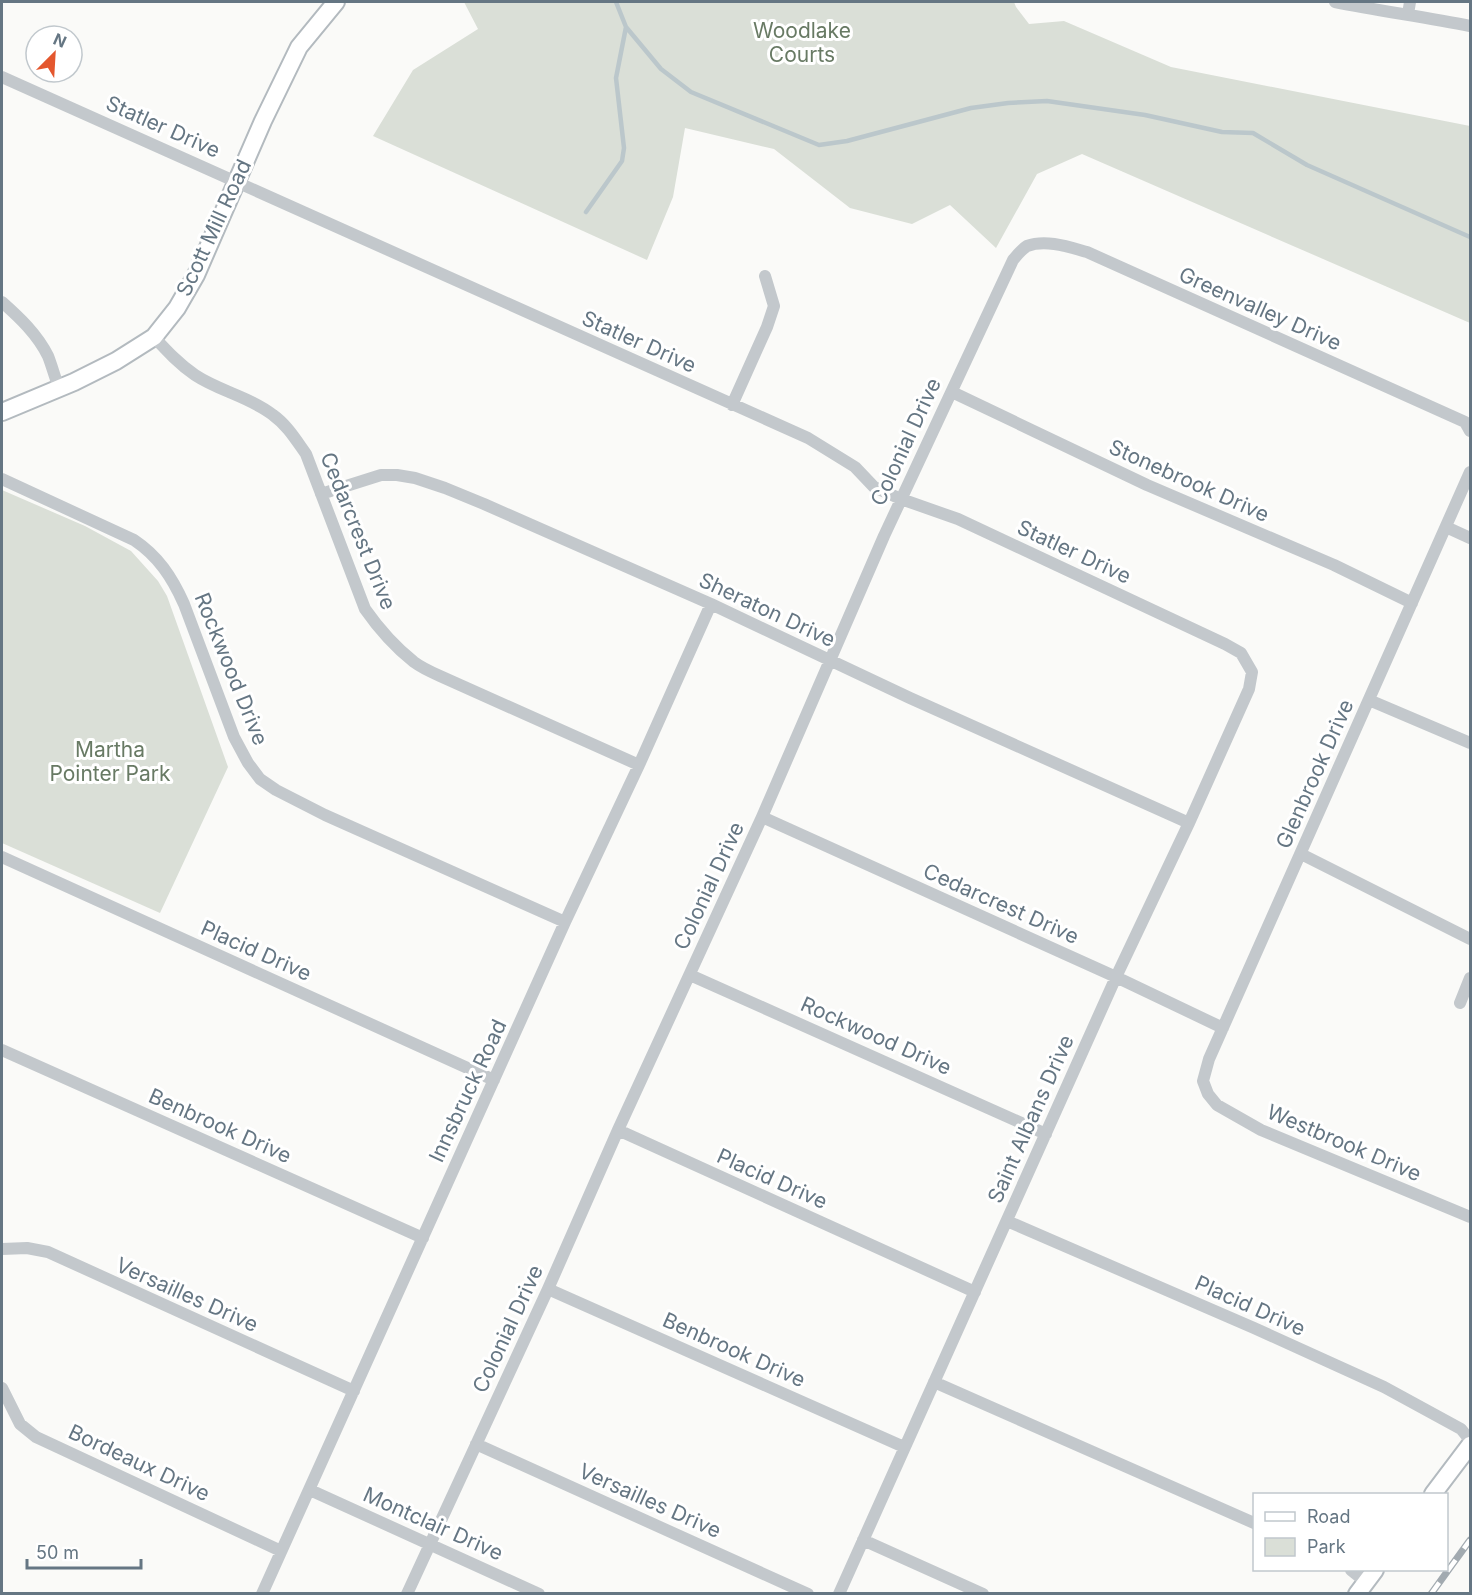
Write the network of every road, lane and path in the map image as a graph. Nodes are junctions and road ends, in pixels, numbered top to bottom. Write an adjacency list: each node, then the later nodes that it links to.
1 (336, 2): 6 (street, Scott Mill Road)
2 (1335, 2): 3 (street)
3 (1409, 8): 4 (street)
4 (1470, 26)
5 (2, 77): 6 (street, Statler Drive)
6 (238, 182): 10 (street, Scott Mill Road); 13 (street, Statler Drive)
7 (1025, 247): 12 (street, Colonial Drive); 15 (street, Greenvalley Drive)
8 (765, 276): 13 (street)
9 (2, 302): 11 (street)
10 (154, 337): 11 (street, Scott Mill Road); 18 (street, Cedarcrest Drive)
11 (59, 388): 14 (street, Scott Mill Road)
12 (951, 392): 19 (street, Colonial Drive); 22 (street, Stonebrook Drive)
13 (732, 405): 19 (street, Statler Drive)
14 (2, 412)
15 (1470, 431)
16 (1470, 472): 20 (street, Glenbrook Drive)
17 (2, 479): 33 (street, Rockwood Drive)
18 (321, 494): 23 (street, Sheraton Drive); 28 (street, Cedarcrest Drive)
19 (902, 499): 24 (street, Colonial Drive); 25 (street, Statler Drive)
20 (1446, 527): 21 (street); 22 (street, Glenbrook Drive)
21 (1470, 538)
22 (1412, 603): 26 (street, Glenbrook Drive)
23 (711, 604): 24 (street, Sheraton Drive); 28 (street, Innsbruck Road)
24 (830, 660): 29 (street, Colonial Drive); 30 (street, Sheraton Drive)
25 (1246, 662): 30 (street, Saint Albans Drive)
26 (1369, 700): 27 (street); 31 (street, Glenbrook Drive)
27 (1470, 743)
28 (639, 765): 33 (street, Innsbruck Road)
29 (762, 818): 35 (street, Colonial Drive); 36 (street, Cedarcrest Drive)
30 (1189, 823): 36 (street, Saint Albans Drive)
31 (1301, 854): 34 (street); 39 (street, Glenbrook Drive)
32 (2, 857): 41 (street, Placid Drive)
33 (565, 922): 41 (street, Innsbruck Road)
34 (1470, 939)
35 (690, 975): 43 (street, Colonial Drive); 44 (street, Rockwood Drive)
36 (1116, 977): 39 (street, Cedarcrest Drive); 44 (street, Saint Albans Drive)
37 (1470, 978): 38 (street)
38 (1460, 1003)
39 (1223, 1028): 42 (street, Glenbrook Drive)
40 (2, 1050): 47 (street, Benbrook Drive)
41 (494, 1080): 47 (street, Innsbruck Road)
42 (1208, 1094): 45 (street, Westbrook Drive)
43 (618, 1130): 49 (street, Colonial Drive); 50 (street, Placid Drive)
44 (1046, 1134): 46 (street, Saint Albans Drive)
45 (1470, 1217)
46 (1007, 1221): 50 (street, Saint Albans Drive); 54 (street, Placid Drive)
47 (423, 1238): 53 (street, Innsbruck Road)
48 (2, 1249): 53 (street, Versailles Drive)
49 (548, 1289): 55 (street, Colonial Drive); 57 (street, Benbrook Drive)
50 (975, 1292): 51 (street, Saint Albans Drive)
51 (934, 1382): 57 (street, Saint Albans Drive); 60 (street)
52 (2, 1388): 63 (street, Bordeaux Drive)
53 (354, 1391): 58 (street, Innsbruck Road)
54 (1470, 1440)
55 (476, 1444): 62 (street, Colonial Drive); 69 (street, Versailles Drive)
56 (1470, 1445): 59 (street)
57 (904, 1447): 61 (street, Saint Albans Drive)
58 (310, 1490): 62 (street, Montclair Drive); 63 (street, Innsbruck Road)
59 (1434, 1493)
60 (1253, 1523)
61 (863, 1540): 70 (street, Saint Albans Drive); 71 (street)
62 (429, 1544): 67 (street, Colonial Drive); 68 (street, Montclair Drive)
63 (281, 1551): 66 (street, Innsbruck Road)
64 (1354, 1571): 65 (street)
65 (1366, 1581)
66 (262, 1593)
67 (407, 1593)
68 (539, 1593)
69 (808, 1593)
70 (839, 1593)
71 (983, 1593)

